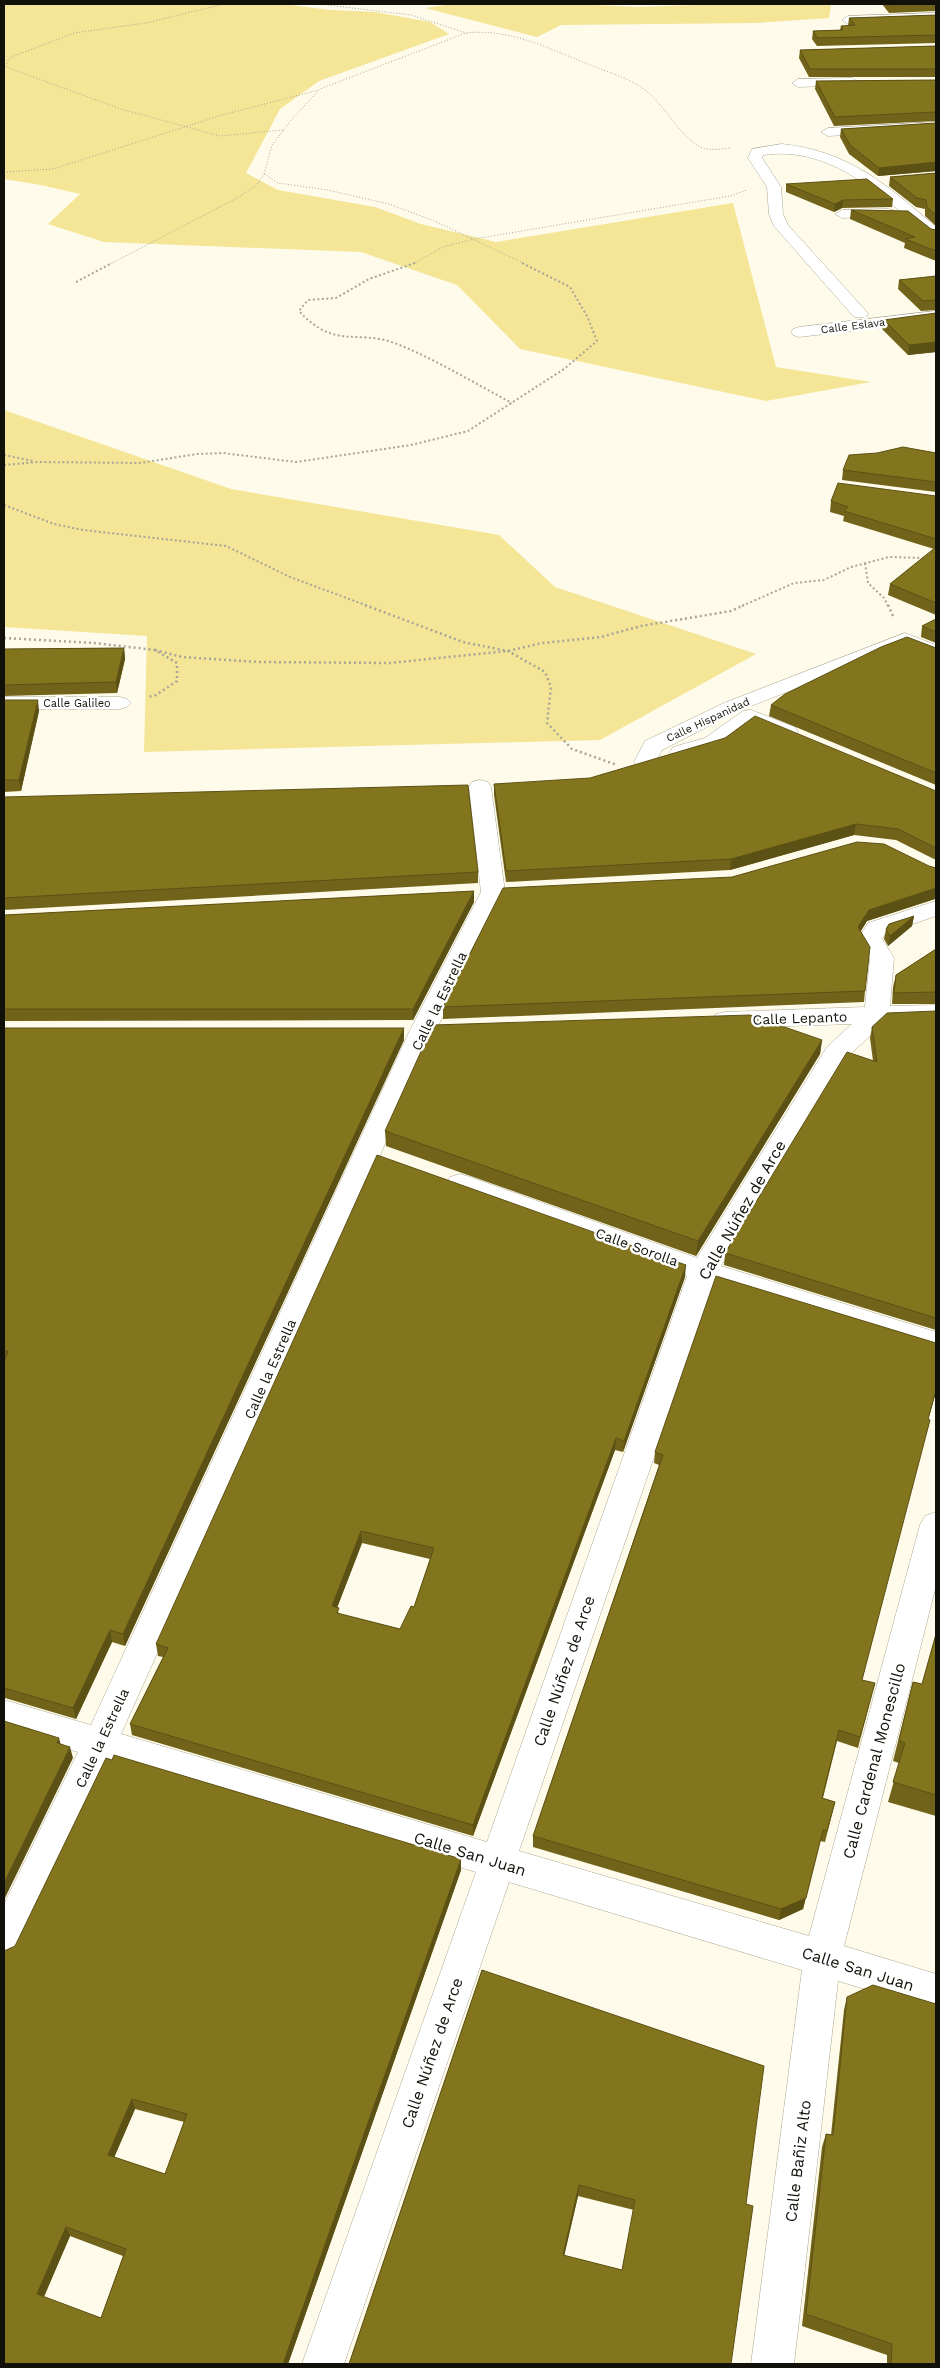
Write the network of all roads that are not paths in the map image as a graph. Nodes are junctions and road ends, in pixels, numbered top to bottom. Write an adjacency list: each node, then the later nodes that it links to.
1 (936, 17): 2 (street)
2 (848, 20)
3 (867, 82): 4 (street)
4 (798, 83)
5 (936, 126): 6 (street)
6 (828, 132)
7 (936, 212): 8 (street)
8 (910, 213): 9 (street); 10 (street); 11 (street)
9 (842, 214)
10 (936, 234)
11 (860, 314)
12 (936, 316): 13 (street, Calle Eslava)
13 (800, 332)
14 (936, 652): 17 (street, Calle Hispanidad)
15 (120, 702): 16 (street, Calle Galileo)
16 (4, 703)
17 (804, 739)
18 (480, 787): 19 (street)
19 (503, 891): 20 (street); 27 (street, Calle la Estrella)
20 (464, 893)
21 (936, 908): 23 (street)
22 (936, 1014): 23 (street, Calle Lepanto)
23 (877, 1015): 24 (street, Calle Lepanto); 31 (street, Calle Núñez de Arce)
24 (700, 1021)
25 (453, 1029): 27 (street)
26 (393, 1030): 27 (street)
27 (423, 1030): 28 (street, Calle la Estrella)
28 (369, 1152): 29 (street); 36 (street, Calle la Estrella)
29 (396, 1162)
30 (434, 1175): 31 (street, Calle Sorolla)
31 (703, 1271): 32 (street, Calle Sorolla); 37 (street, Calle Núñez de Arce)
32 (936, 1343)
33 (936, 1525): 34 (street, Calle Cardenal Monescillo)
34 (931, 1565): 39 (street, Calle Cardenal Monescillo)
35 (4, 1715): 36 (street, Calle San Juan)
36 (100, 1743): 37 (street, Calle San Juan); 38 (street, Calle la Estrella)
37 (498, 1862): 39 (street, Calle San Juan); 41 (street, Calle Núñez de Arce)
38 (4, 1943)
39 (822, 1958): 40 (street, Calle San Juan); 42 (street, Calle Bañiz Alto)
40 (936, 1992)
41 (323, 2364)
42 (773, 2364)

